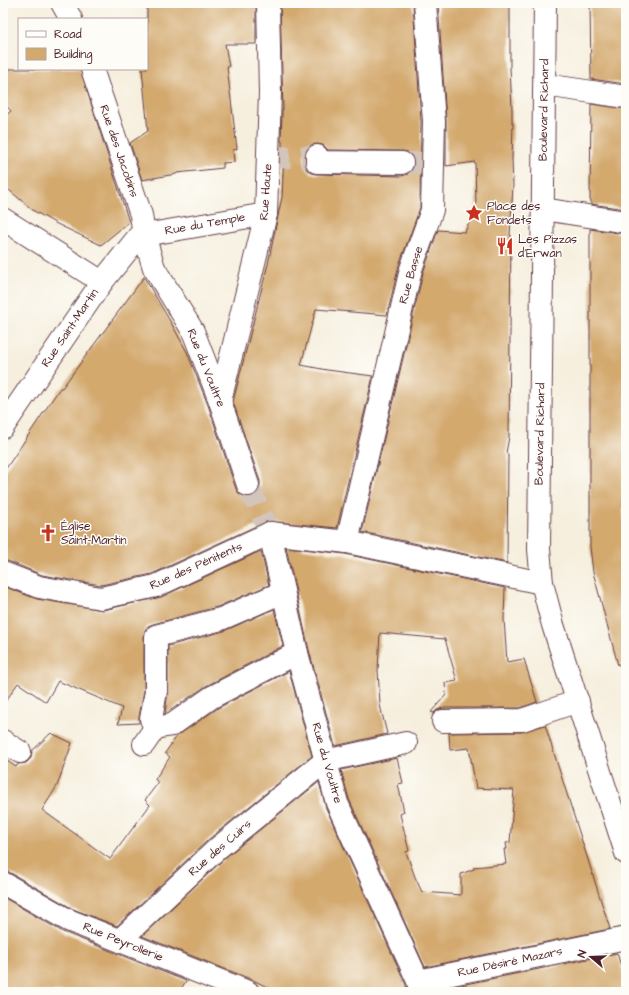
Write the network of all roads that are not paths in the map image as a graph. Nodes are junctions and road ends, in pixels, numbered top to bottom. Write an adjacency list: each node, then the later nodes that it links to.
1 (62, 3): 5 (street)
2 (268, 3): 12 (street, Rue Haute)
3 (425, 3): 21 (street, Rue Basse)
4 (545, 3): 7 (street, Boulevard Richard)
5 (70, 18)
6 (92, 70): 15 (street, Rue des Jacobins)
7 (545, 85): 8 (street); 11 (street, Boulevard Richard)
8 (626, 97)
9 (316, 156): 10 (street)
10 (402, 163)
11 (543, 209): 14 (street); 23 (street, Boulevard Richard)
12 (266, 214): 15 (street, Rue du Temple); 17 (street, Rue Haute)
13 (3, 219): 16 (street)
14 (626, 222)
15 (144, 235): 16 (street, Rue Saint-Martin); 17 (street, Rue du Voultre)
16 (102, 282): 18 (street, Rue Saint-Martin)
17 (220, 400): 19 (street, Rue du Voultre)
18 (3, 427)
19 (248, 485)
20 (270, 533): 21 (street); 22 (street, Rue des Pénitents); 24 (street, Rue du Voultre)
21 (347, 542): 23 (street)
22 (3, 573)
23 (542, 583): 26 (street, Boulevard Richard)
24 (283, 592): 25 (street, Rue du Voultre); 25 (street)
25 (296, 653): 29 (street, Rue du Voultre)
26 (578, 701): 27 (street); 30 (street, Boulevard Richard)
27 (443, 721)
28 (406, 743): 29 (street)
29 (325, 761): 33 (street, Rue des Cuirs); 34 (street, Rue du Voultre)
30 (626, 853)
31 (3, 883): 33 (street, Rue Peyrollerie)
32 (626, 938): 34 (street, Rue Désiré Mazars)
33 (120, 940): 35 (street, Rue Peyrollerie)
34 (419, 987)
35 (248, 992)

